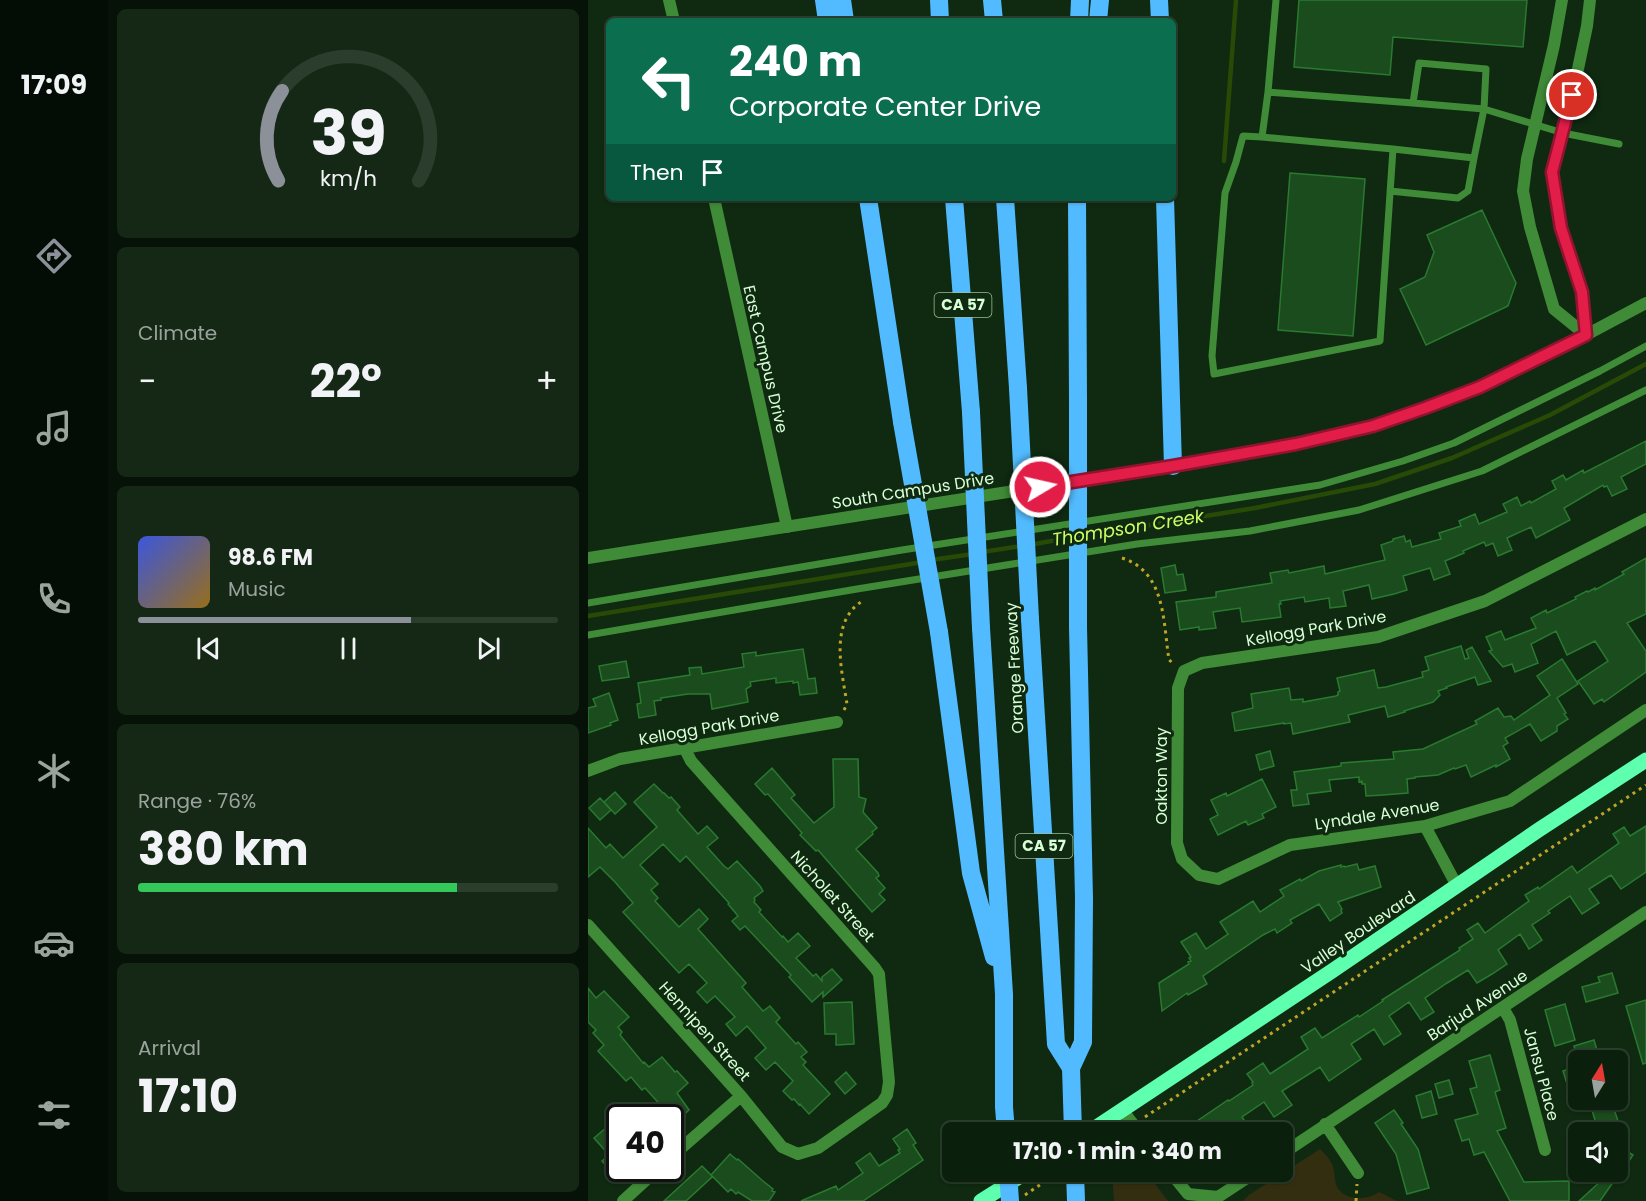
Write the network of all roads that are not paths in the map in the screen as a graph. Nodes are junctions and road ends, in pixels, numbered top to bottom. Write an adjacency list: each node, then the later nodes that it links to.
1 (669, 0): 12 (street)
2 (824, 0): 13 (highway)
3 (842, 0): 14 (highway)
4 (939, 0): 15 (highway)
5 (992, 0): 16 (highway)
6 (1080, 0): 17 (highway)
7 (1100, 0): 18 (highway)
8 (1159, 0): 19 (highway)
9 (1276, 0): 20 (lane)
10 (1562, 0): 23 (street)
11 (1590, 0): 24 (street)
12 (673, 18)
13 (827, 18)
14 (845, 18)
15 (940, 18)
16 (994, 18)
17 (1079, 18)
18 (1098, 18)
19 (1160, 18)
20 (1268, 92): 21 (lane); 25 (lane)
21 (1413, 104): 22 (lane); 22 (lane)
22 (1484, 109): 23 (lane); 28 (lane)
23 (1534, 124): 24 (lane); 39 (street)
24 (1563, 133): 26 (lane); 39 (street)
25 (1262, 137): 27 (lane); 29 (lane)
26 (1619, 144)
27 (1393, 149): 28 (lane); 29 (lane)
28 (1474, 158): 29 (lane)
29 (1390, 191)
30 (715, 201): 44 (street, East Campus Drive)
31 (954, 201): 59 (highway, Orange Freeway / CA 57, bridge)
32 (1005, 201): 61 (highway, Orange Freeway / CA 57, bridge)
33 (1077, 201): 37 (highway)
34 (1084, 201): 37 (highway)
35 (1165, 201): 42 (highway)
36 (868, 204): 59 (highway, bridge)
37 (1078, 274): 61 (highway, bridge)
38 (1646, 303): 39 (street, South Campus Drive)
39 (1586, 335): 42 (street, South Campus Drive)
40 (1646, 346): 46 (lane)
41 (1646, 390): 47 (lane)
42 (1173, 466): 44 (street, South Campus Drive)
43 (1646, 519): 48 (street, Kellogg Park Drive)
44 (787, 527): 45 (street, South Campus Drive)
45 (588, 558)
46 (588, 603)
47 (588, 635)
48 (1184, 671): 55 (street, Oakton Way)
49 (1646, 710): 54 (street, Lyndale Avenue)
50 (837, 722): 51 (street, Kellogg Park Drive)
51 (684, 747): 53 (street, Kellogg Park Drive); 72 (street, Nicholet Street)
52 (1646, 760): 56 (main road, Valley Boulevard)
53 (588, 771)
54 (1425, 826): 55 (street, Lyndale Avenue); 56 (street)
55 (1199, 875)
56 (1457, 886): 63 (main road, Valley Boulevard)
57 (1646, 912): 60 (street, Barjud Avenue)
58 (588, 925): 62 (street, Hennipen Street)
59 (1004, 994): 64 (highway, Orange Freeway / CA 57)
60 (1503, 1008): 68 (street, Barjud Avenue); 71 (street, Jansu Place)
61 (1071, 1068): 65 (highway, Orange Freeway / CA 57)
62 (741, 1096): 69 (street); 72 (street, Hennipen Street)
63 (1123, 1111): 66 (main road, Valley Boulevard); 67 (street)
64 (1005, 1122)
65 (1073, 1122)
66 (1105, 1122)
67 (1131, 1122)
68 (1325, 1124): 70 (street, Barjud Avenue); 73 (street)
69 (684, 1146)
70 (1293, 1146)
71 (1545, 1150)
72 (798, 1154)
73 (1358, 1173)
74 (643, 1182): 81 (street)
75 (1011, 1182): 80 (highway, bridge)
76 (1011, 1182): 82 (main road)
77 (1075, 1182): 83 (highway)
78 (1178, 1182): 79 (street)
79 (1241, 1182)
80 (1017, 1198)
81 (622, 1201)
82 (981, 1201)
83 (1076, 1201)

